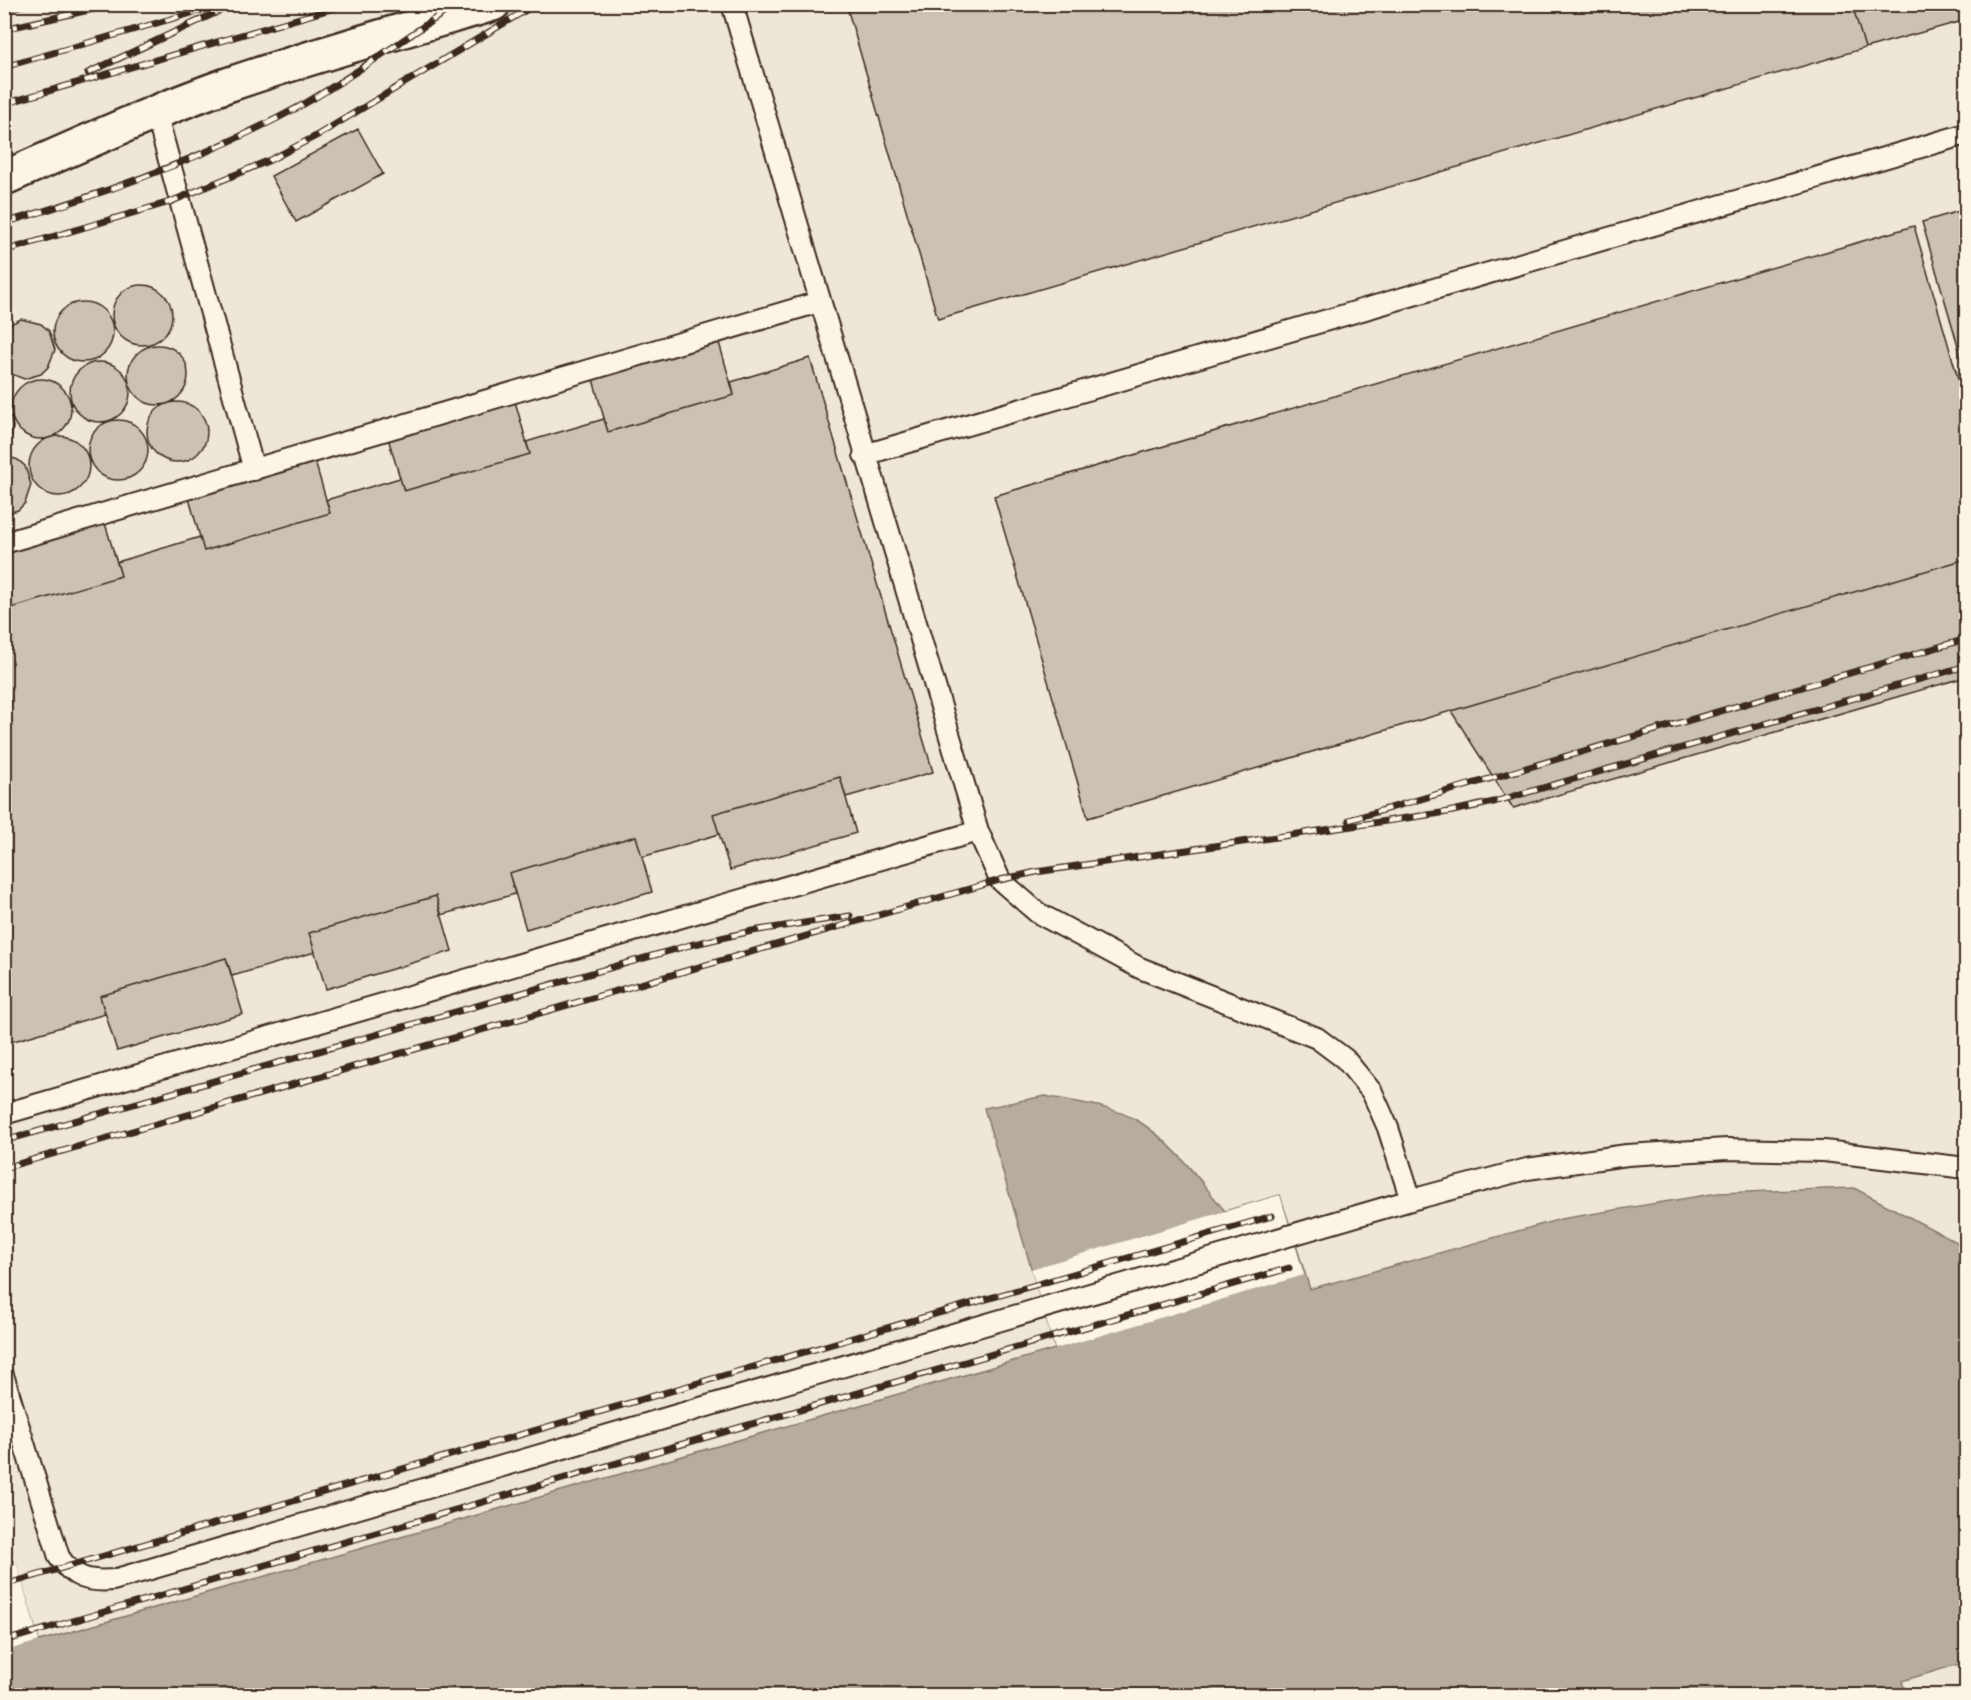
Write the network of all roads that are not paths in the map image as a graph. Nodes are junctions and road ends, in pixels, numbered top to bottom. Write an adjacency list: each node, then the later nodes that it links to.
1 (493, 4): 3 (street)
2 (732, 4): 6 (lane)
3 (156, 112): 5 (street); 8 (lane)
4 (1966, 134): 7 (lane)
5 (4, 178)
6 (819, 302): 7 (lane); 8 (lane)
7 (864, 455): 10 (lane)
8 (254, 470): 9 (lane)
9 (4, 543)
10 (978, 831): 11 (lane); 13 (lane)
11 (4, 1114)
12 (1966, 1168): 13 (lane)
13 (1411, 1200): 14 (lane)
14 (4, 1378)

